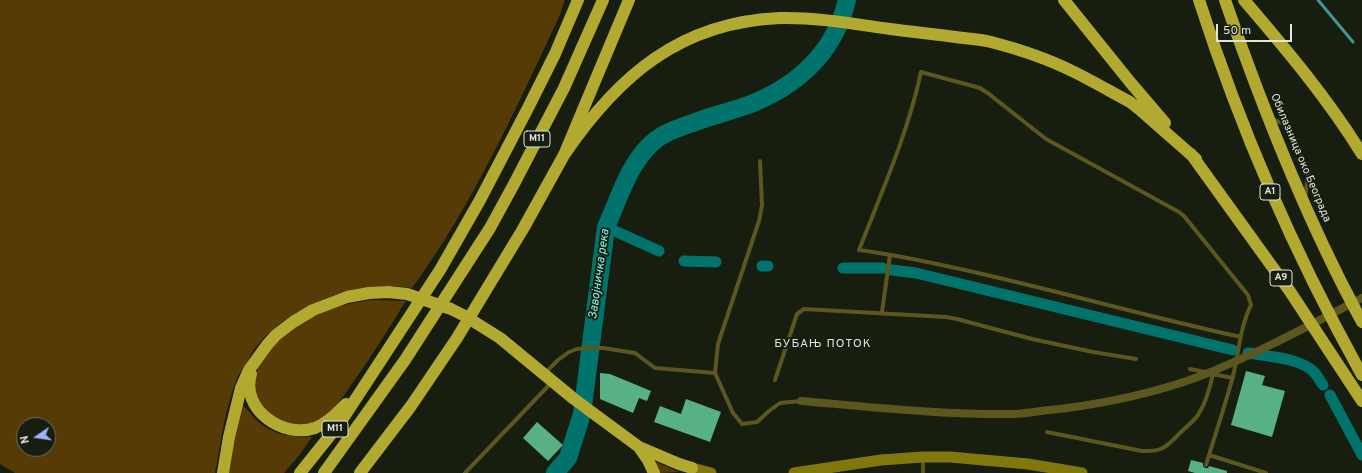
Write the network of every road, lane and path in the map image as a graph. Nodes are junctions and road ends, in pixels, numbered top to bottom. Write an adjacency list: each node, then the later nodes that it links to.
1 (578, 0): 28 (highway, M11)
2 (603, 0): 39 (highway, M11)
3 (629, 0): 10 (highway)
4 (1064, 0): 11 (highway, A9)
5 (1199, 0): 24 (highway, A1)
6 (1225, 0): 8 (highway, Обилазница око Београда / A1)
7 (1244, 0): 9 (highway)
8 (1268, 118): 13 (highway, Обилазница око Београда / A1); 13 (lane)
9 (1362, 154)
10 (564, 155): 11 (highway); 40 (highway)
11 (1196, 160): 29 (highway, A9)
12 (760, 161): 22 (lane)
13 (1304, 205): 17 (highway, Обилазница око Београда / A1)
14 (890, 255): 16 (lane); 18 (lane); 18 (lane)
15 (1362, 298): 30 (street)
16 (882, 312): 19 (lane); 27 (lane)
17 (1362, 322)
18 (1241, 337): 26 (lane)
19 (1136, 359)
20 (256, 360): 25 (highway); 28 (highway); 37 (highway)
21 (1190, 369): 23 (lane)
22 (715, 373): 25 (lane); 30 (lane)
23 (1213, 374): 26 (lane); 31 (lane)
24 (1362, 375)
25 (549, 378): 32 (highway); 41 (lane)
26 (1233, 378): 33 (lane)
27 (775, 380)
28 (366, 384): 38 (highway, M11)
29 (1362, 400)
30 (801, 401)
31 (1047, 432)
32 (639, 447): 36 (highway); 42 (highway)
33 (1209, 455): 35 (lane); 47 (lane)
34 (923, 457): 44 (main road); 45 (lane); 46 (main road)
35 (1206, 464)
36 (690, 471): 43 (main road)
37 (223, 473)
38 (300, 473)
39 (324, 473)
40 (360, 473)
41 (465, 473)
42 (654, 473)
43 (711, 473)
44 (794, 473)
45 (923, 473)
46 (1082, 473)
47 (1266, 473)

